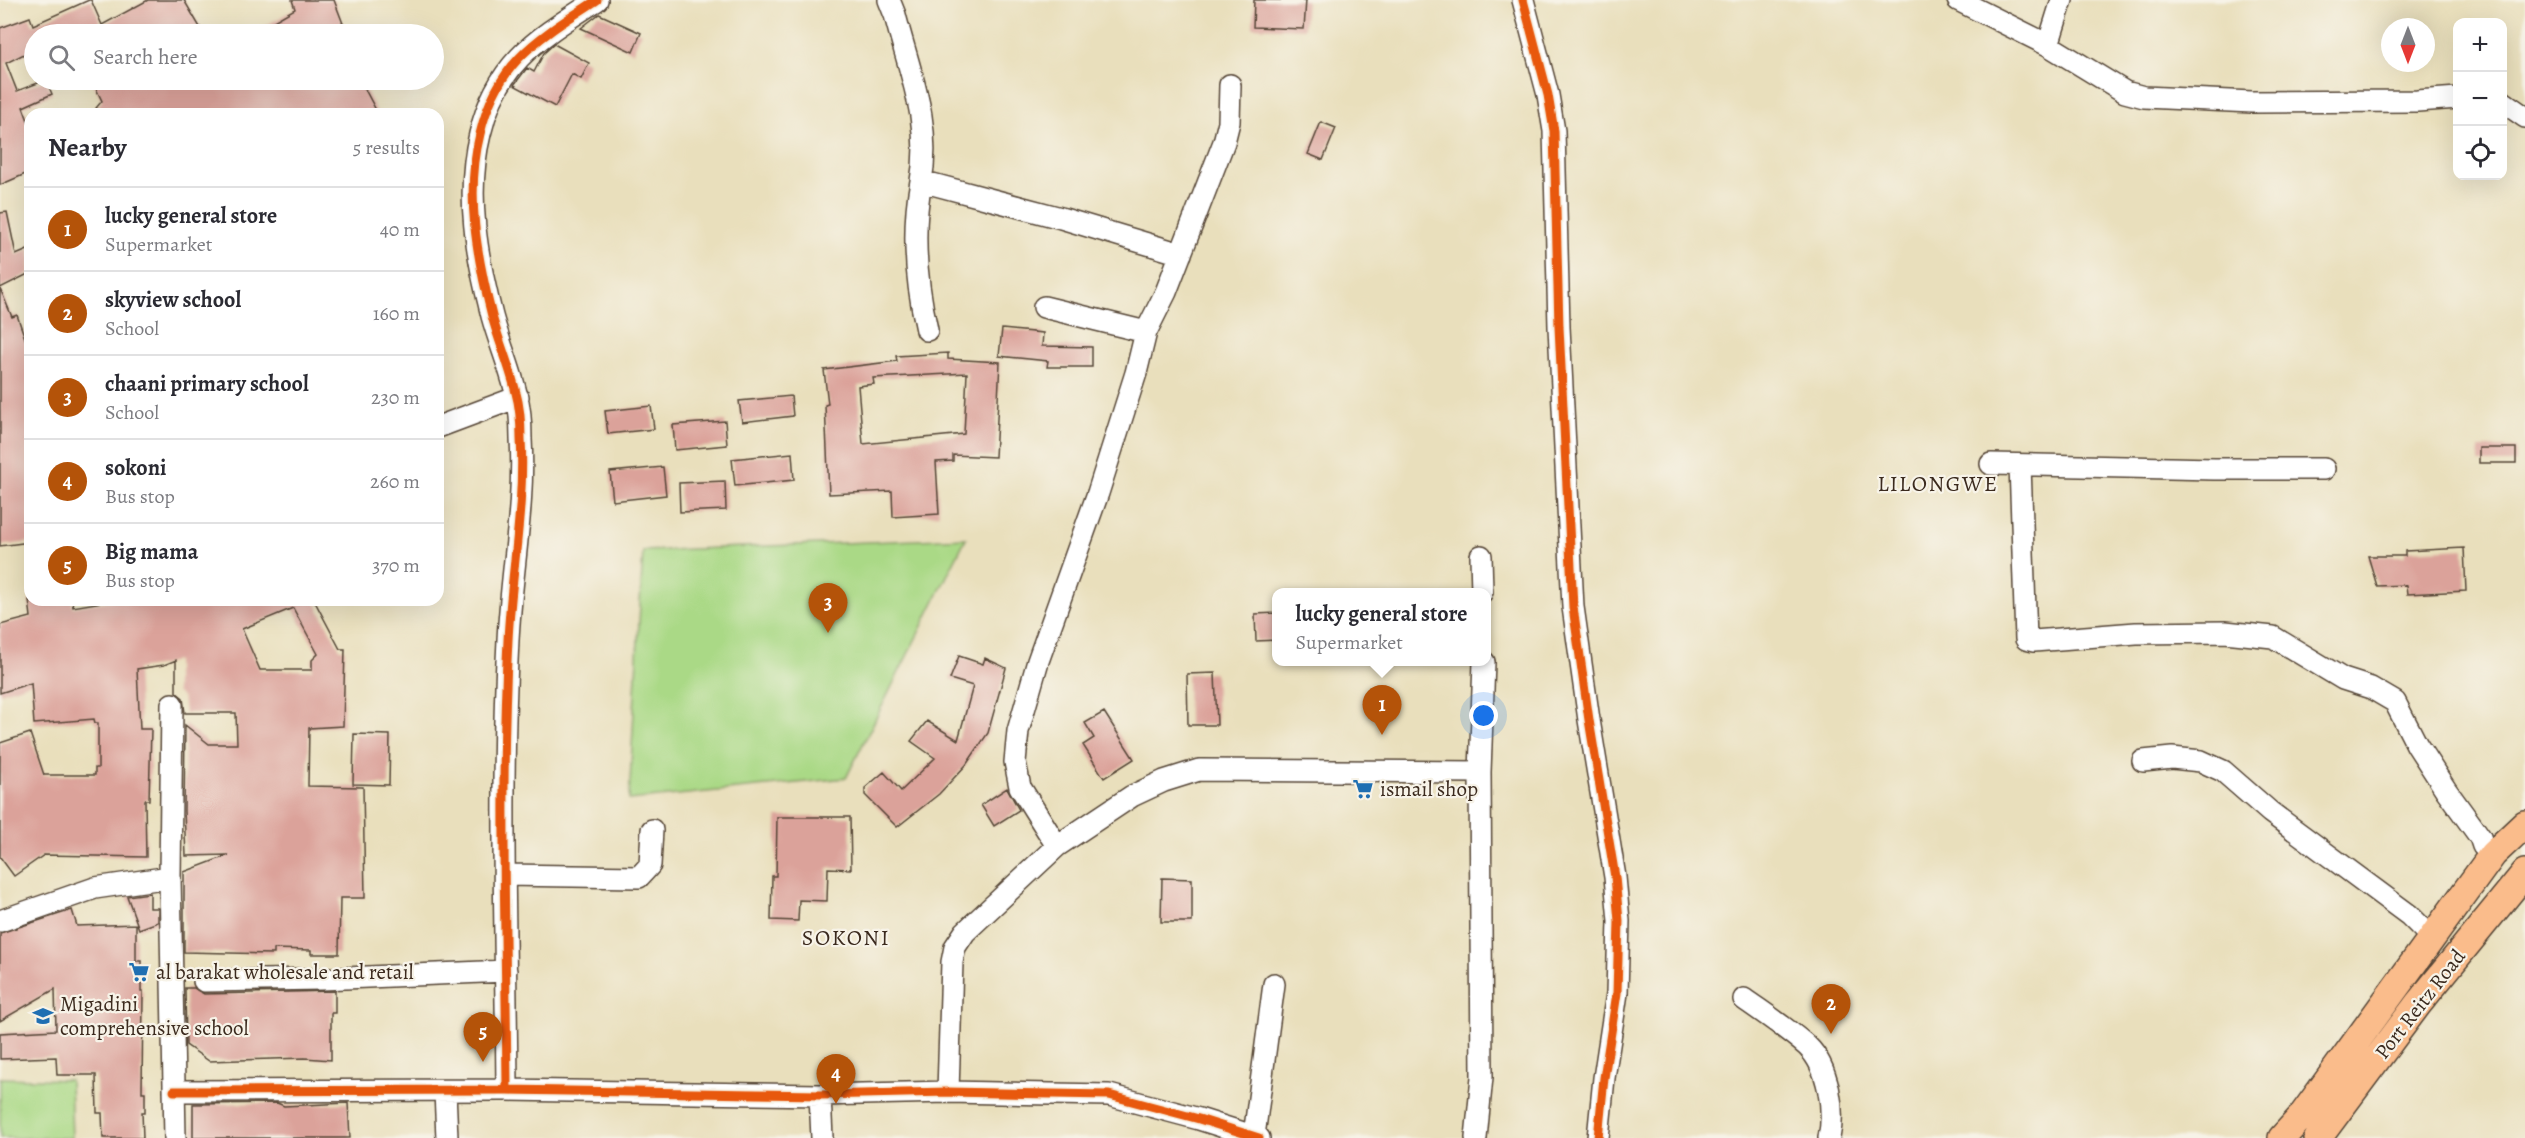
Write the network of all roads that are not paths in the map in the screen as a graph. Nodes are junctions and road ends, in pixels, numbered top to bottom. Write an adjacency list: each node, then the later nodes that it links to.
1 (597, 0): 16 (street)
2 (889, 0): 11 (street)
3 (1523, 0): 50 (street)
4 (1958, 0): 6 (street)
5 (2062, 0): 6 (street)
6 (2048, 45): 8 (street)
7 (1230, 85): 12 (street)
8 (2453, 98)
9 (2507, 104): 10 (street)
10 (2525, 117)
11 (921, 181): 12 (street); 14 (street)
12 (1181, 254): 15 (street)
13 (1044, 307): 15 (street)
14 (927, 330)
15 (1146, 332): 29 (street)
16 (518, 397): 17 (street); 32 (street)
17 (444, 426)
18 (1990, 464): 19 (street)
19 (2020, 465): 20 (street); 30 (street)
20 (2324, 469)
21 (1481, 556): 22 (street)
22 (1482, 588)
23 (1484, 666): 26 (street)
24 (172, 704): 33 (street)
25 (2144, 761): 35 (street)
26 (1480, 772): 29 (street); 49 (street)
27 (2525, 824): 30 (main road)
28 (652, 830): 32 (street)
29 (1057, 846): 43 (street)
30 (2493, 854): 35 (main road)
31 (2525, 873): 53 (main road, Port Reitz Road)
32 (505, 875): 36 (street)
33 (170, 877): 34 (street); 41 (street)
34 (0, 921)
35 (2435, 934): 52 (main road)
36 (506, 971): 37 (street); 40 (street)
37 (204, 981)
38 (1274, 984): 45 (street)
39 (1744, 999): 51 (street)
40 (507, 1090): 42 (street); 44 (street)
41 (174, 1091): 42 (street); 46 (street)
42 (445, 1091): 47 (street)
43 (948, 1092): 44 (street); 45 (street)
44 (820, 1095): 48 (street)
45 (1256, 1137)
46 (175, 1138)
47 (447, 1138)
48 (822, 1138)
49 (1476, 1138)
50 (1598, 1138)
51 (1829, 1138)
52 (2282, 1138)
53 (2318, 1138)

